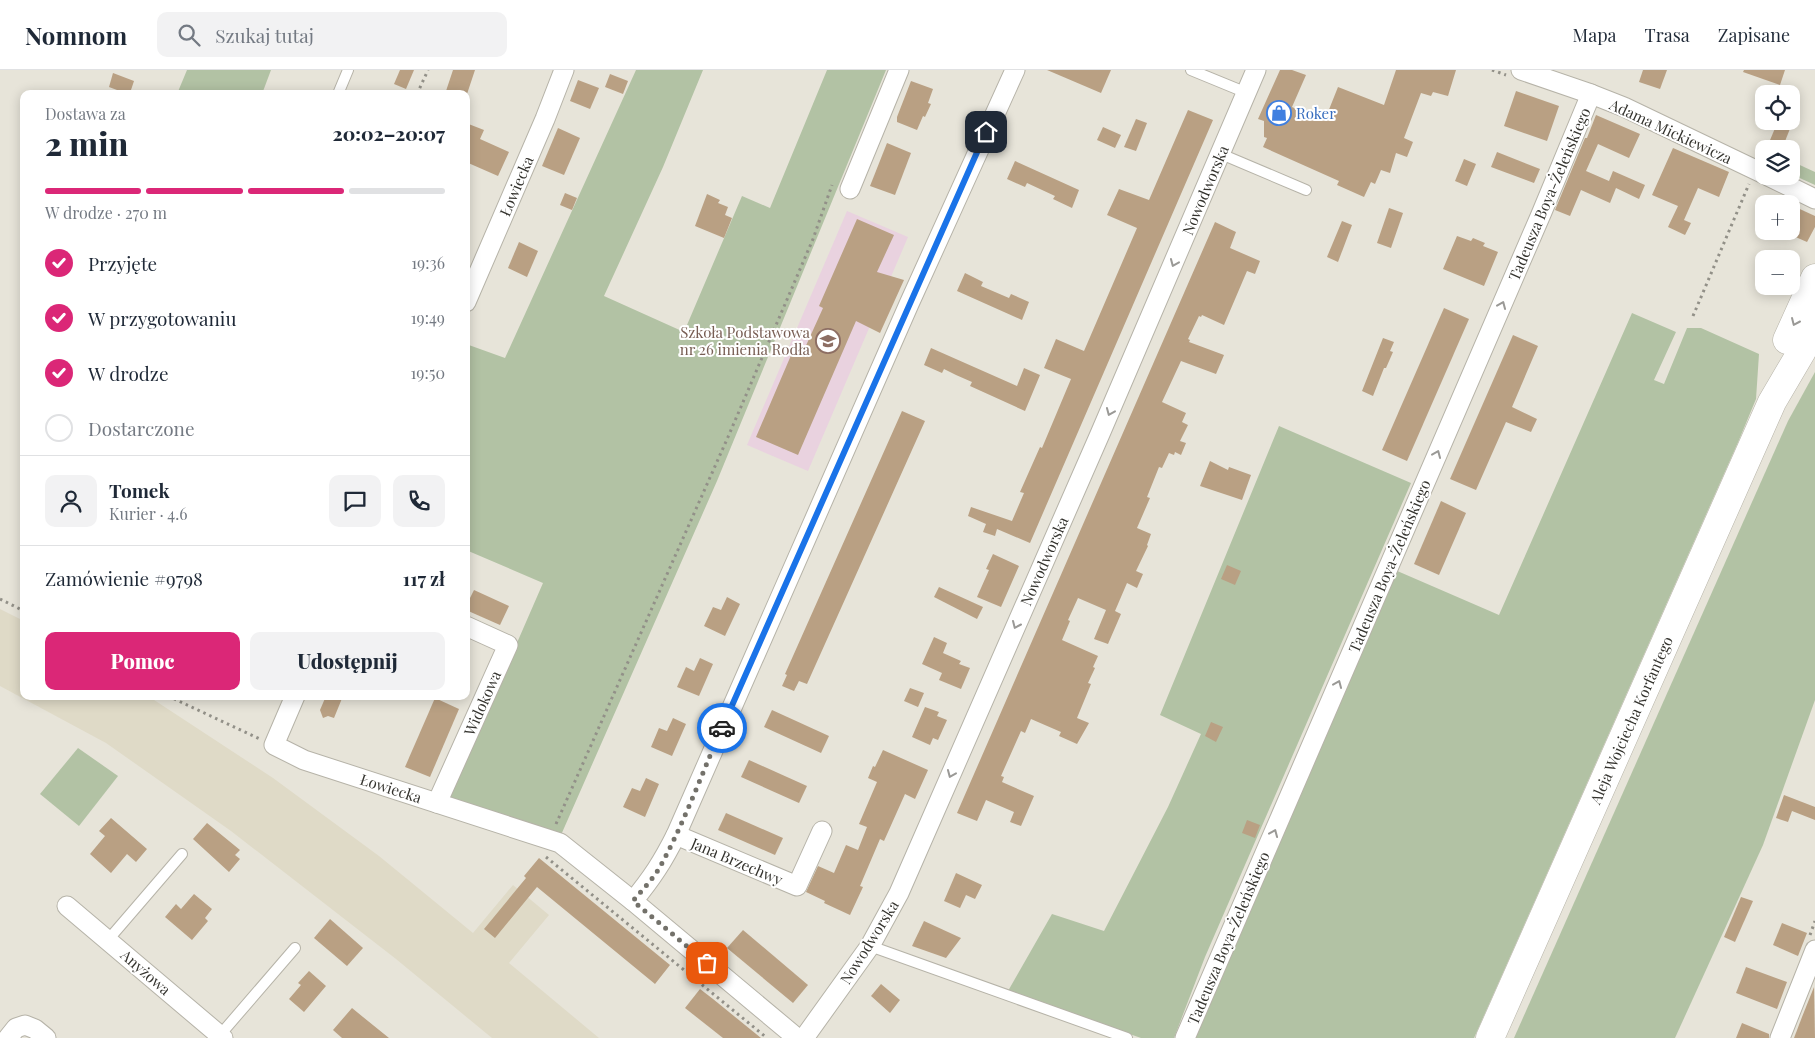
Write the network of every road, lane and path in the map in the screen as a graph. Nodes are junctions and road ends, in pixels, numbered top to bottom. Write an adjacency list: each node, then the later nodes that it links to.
1 (348, 70): 10 (lane)
2 (428, 70): 11 (path)
3 (564, 70): 22 (street, Łowiecka)
4 (899, 70): 16 (street)
5 (1015, 70): 34 (street, Jana Brzechwy)
6 (1192, 70): 9 (lane)
7 (1256, 70): 12 (street, Nowodworska)
8 (1521, 70): 13 (street, Adama Mickiewicza)
9 (1203, 72): 12 (lane)
10 (340, 90)
11 (419, 90)
12 (1246, 93): 14 (street, Nowodworska)
13 (1591, 94): 15 (street, Adama Mickiewicza); 51 (street, Tadeusza Boya-Żeleńskiego, one-way to 13)
14 (1221, 154): 19 (lane); 41 (street, Nowodworska, one-way to 41)
15 (1755, 170)
16 (842, 185): 35 (path)
17 (1756, 185): 23 (path)
18 (1786, 185): 20 (street, Adama Mickiewicza)
19 (1306, 190)
20 (1815, 199)
21 (1815, 278): 25 (main road, Aleja Wojciecha Korfantego, one-way to 25)
22 (470, 293)
23 (1693, 316)
24 (1815, 321): 25 (main road, Aleja Wojciecha Korfantego)
25 (1772, 402): 52 (main road, Aleja Wojciecha Korfantego)
26 (0, 599): 27 (path)
27 (20, 609)
28 (470, 628): 32 (street, Widokowa)
29 (176, 700): 31 (path)
30 (293, 700): 31 (street)
31 (274, 746): 32 (street, Łowiecka)
32 (438, 803): 35 (street, Łowiecka)
33 (822, 831): 34 (street, Jana Brzechwy)
34 (676, 835): 38 (street, Jana Brzechwy)
35 (555, 841): 38 (street)
36 (182, 854): 40 (lane)
37 (546, 857): 47 (path)
38 (633, 901): 48 (street)
39 (67, 906): 40 (street, Anyżowa)
40 (108, 940): 44 (street, Anyżowa)
41 (870, 946): 49 (street, Nowodworska); 50 (lane)
42 (295, 948): 44 (lane)
43 (1815, 950): 53 (street)
44 (222, 1036)
45 (8, 1038): 46 (street)
46 (46, 1038)
47 (767, 1038)
48 (797, 1038)
49 (804, 1038)
50 (1127, 1038)
51 (1185, 1038)
52 (1490, 1038)
53 (1780, 1038)

